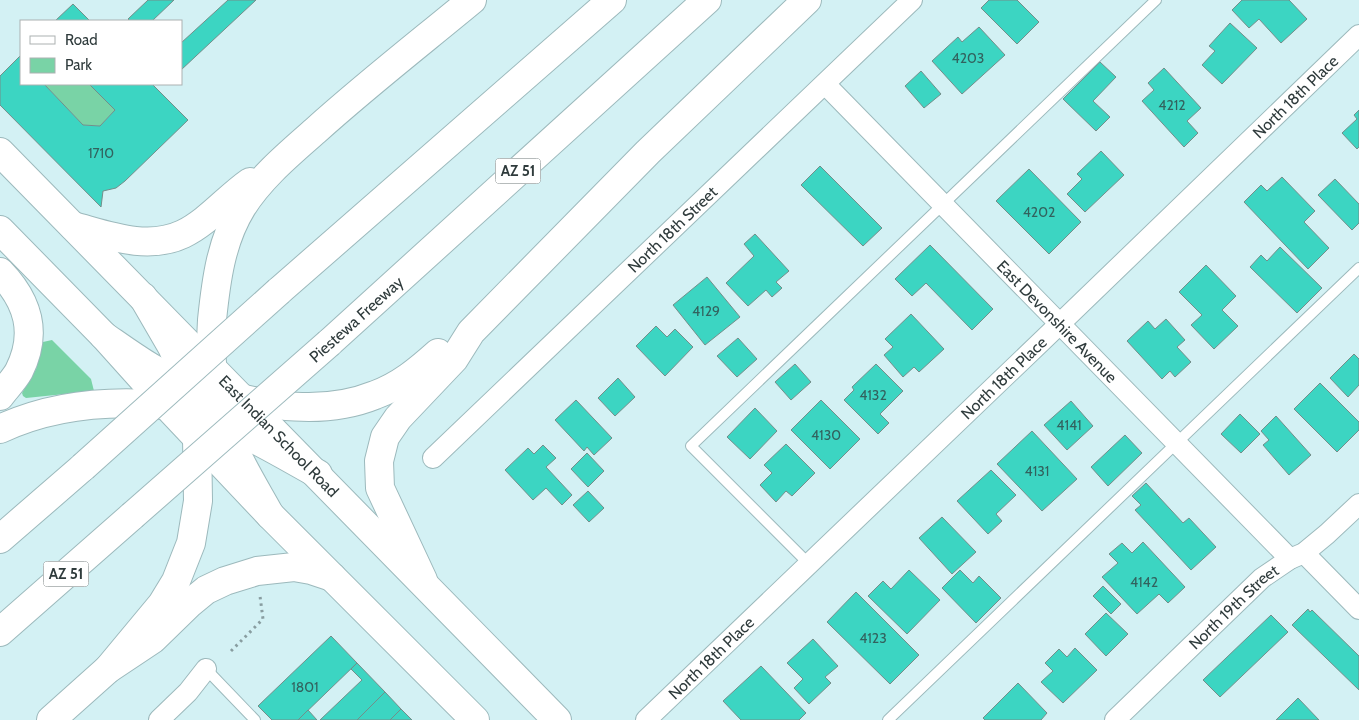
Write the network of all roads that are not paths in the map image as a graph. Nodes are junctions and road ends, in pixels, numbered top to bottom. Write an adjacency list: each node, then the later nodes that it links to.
1 (472, 0): 10 (main road)
2 (612, 0): 30 (main road, bridge)
3 (707, 0): 36 (main road, Piestewa Freeway / AZ 51, bridge)
4 (807, 0): 18 (main road)
5 (912, 0): 8 (street, North 18th Street)
6 (1156, 0): 11 (lane)
7 (1359, 35): 17 (street, North 18th Place)
8 (825, 84): 11 (street, East Devonshire Avenue); 26 (street, North 18th Street)
9 (0, 152): 12 (main road, East Indian School Road)
10 (278, 163): 12 (main road); 19 (main road)
11 (942, 204): 17 (street, East Devonshire Avenue); 32 (lane)
12 (73, 226): 16 (main road, East Indian School Road)
13 (0, 230): 22 (main road)
14 (1359, 268): 25 (lane)
15 (0, 272): 20 (main road)
16 (143, 297): 19 (main road, East Indian School Road); 22 (main road)
17 (1060, 325): 25 (street, East Devonshire Avenue); 32 (street, North 18th Place)
18 (471, 332): 21 (main road); 34 (main road)
19 (214, 380): 21 (main road, East Indian School Road); 22 (main road); 23 (main road)
20 (0, 396)
21 (243, 400): 27 (main road, East Indian School Road)
22 (186, 410): 23 (main road); 24 (main road); 29 (main road); 38 (main road)
23 (223, 423): 27 (main road); 29 (main road)
24 (0, 429)
25 (1176, 444): 31 (street, East Devonshire Avenue); 45 (lane)
26 (433, 458)
27 (318, 474): 34 (main road, East Indian School Road)
28 (1359, 504): 31 (street, North 19th Street)
29 (270, 515): 33 (main road)
30 (0, 539)
31 (1297, 556): 35 (street, East Devonshire Avenue); 46 (street, North 19th Street)
32 (809, 564): 44 (street, North 18th Place)
33 (332, 577): 38 (main road); 42 (main road)
34 (423, 580): 43 (main road, East Indian School Road)
35 (1359, 609)
36 (0, 632)
37 (206, 668): 40 (street); 41 (lane)
38 (108, 669): 39 (main road)
39 (51, 720)
40 (159, 720)
41 (255, 720)
42 (475, 720)
43 (557, 720)
44 (646, 720)
45 (888, 720)
46 (1115, 720)

